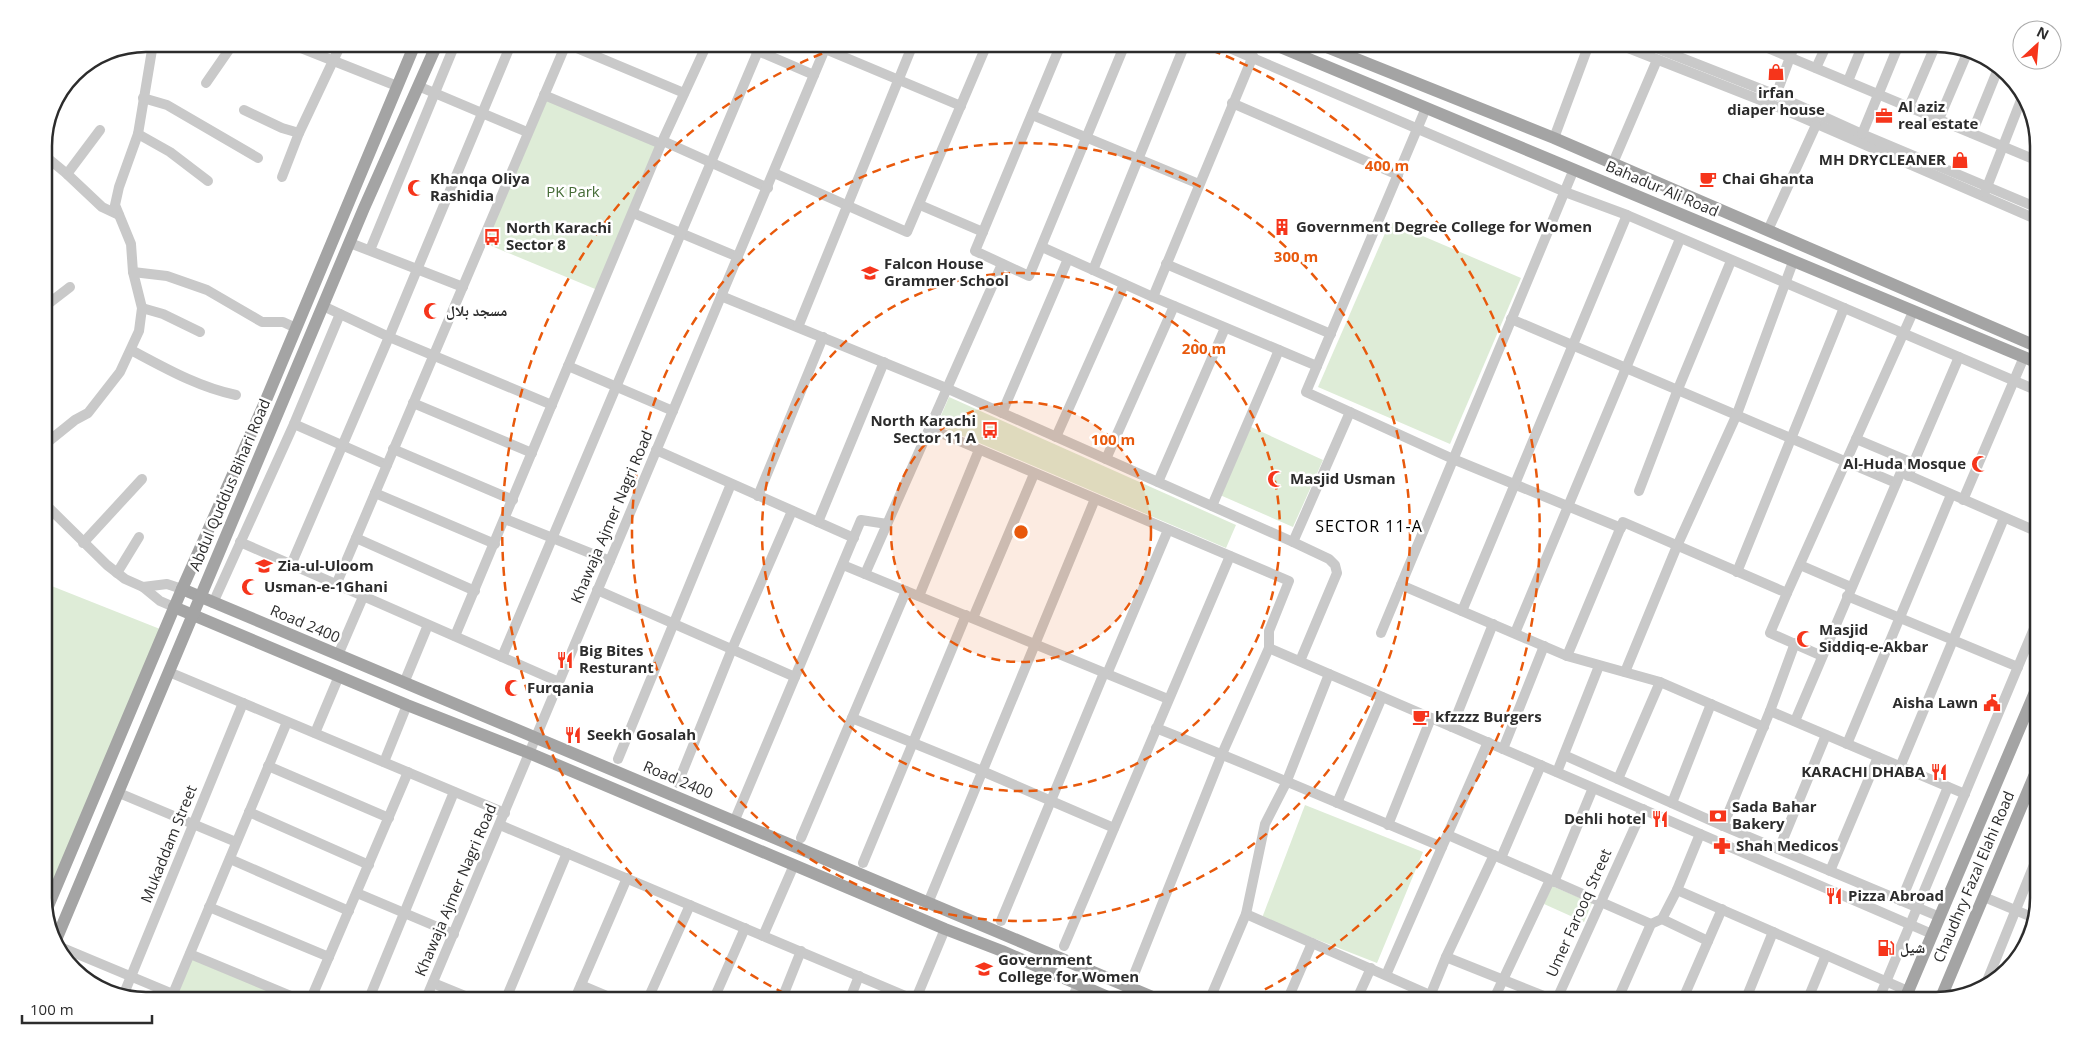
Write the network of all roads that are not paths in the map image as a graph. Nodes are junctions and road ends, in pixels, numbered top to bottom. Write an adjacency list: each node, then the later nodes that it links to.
1 (1058, 52): 59 (street)
2 (1122, 52): 70 (street)
3 (1182, 52): 77 (street)
4 (1242, 52): 33 (street)
5 (1294, 52): 56 (main road, Bahadur Ali Road)
6 (1349, 52): 61 (main road, Bahadur Ali Road)
7 (1586, 52): 71 (street)
8 (1644, 52): 37 (street)
9 (1667, 52): 49 (street)
10 (1778, 52): 34 (street)
11 (1792, 52): 34 (street)
12 (1823, 52): 38 (street)
13 (1860, 52): 42 (street)
14 (1895, 52): 48 (street)
15 (1933, 52): 55 (street)
16 (151, 53): 51 (street)
17 (227, 53): 43 (street)
18 (315, 53): 36 (street)
19 (337, 53): 36 (street)
20 (411, 53): 44 (main road, Abdul Quddus Bihari Road)
21 (433, 53): 45 (main road, Abdul Quddus Bihari Road)
22 (451, 53): 46 (street)
23 (507, 53): 58 (street)
24 (562, 53): 50 (street)
25 (587, 53): 47 (street)
26 (700, 53): 47 (street)
27 (757, 53): 79 (street)
28 (770, 53): 39 (street)
29 (823, 53): 39 (street, Khawaja Ajmer Nagri Road)
30 (840, 53): 41 (street)
31 (909, 53): 41 (street)
32 (983, 53): 54 (street)
33 (1252, 56): 52 (street); 63 (street)
34 (1790, 57): 38 (street); 49 (street)
35 (1965, 57): 60 (street)
36 (334, 60): 44 (street); 66 (street)
37 (1658, 60): 62 (street); 80 (street)
38 (1816, 68): 42 (street)
39 (814, 75): 82 (street, Khawaja Ajmer Nagri Road)
40 (1996, 75): 67 (street)
41 (898, 79): 54 (street); 93 (street)
42 (1848, 81): 48 (street)
43 (206, 83)
44 (397, 86): 129 (main road, Abdul Quddus Bihari Road)
45 (418, 86): 46 (street); 102 (main road, Abdul Quddus Bihari Road)
46 (435, 93): 58 (street); 104 (street)
47 (684, 93): 72 (street)
48 (1878, 94): 55 (street); 69 (street)
49 (1776, 95): 69 (street)
50 (544, 96): 65 (street); 72 (street)
51 (143, 98): 68 (street); 76 (street)
52 (1232, 103): 84 (street); 87 (street)
53 (2019, 104): 74 (street)
54 (961, 106): 91 (street)
55 (1909, 107): 60 (street)
56 (1426, 108): 63 (street); 73 (main road, Bahadur Ali Road)
57 (244, 110): 66 (street)
58 (481, 113): 65 (street); 111 (street)
59 (1032, 115): 70 (street); 99 (street)
60 (1939, 119): 67 (street)
61 (1523, 125): 71 (main road, Bahadur Ali Road); 73 (main road)
62 (1816, 125): 90 (street); 98 (street)
63 (1417, 129): 84 (street); 89 (street)
64 (100, 130): 83 (street)
65 (528, 132): 116 (street)
66 (299, 133): 85 (street)
67 (1972, 133): 74 (street)
68 (138, 134): 86 (street); 95 (street)
69 (1862, 134): 90 (street)
70 (1087, 138): 77 (street); 103 (street)
71 (1554, 138): 80 (main road, Bahadur Ali Road)
72 (662, 143): 79 (street); 94 (street)
73 (1514, 144): 81 (main road, Bahadur Ali Road)
74 (2002, 146): 75 (street); 90 (street)
75 (2029, 157)
76 (258, 158)
77 (1139, 159): 87 (street); 112 (street)
78 (53, 162): 83 (street)
79 (711, 163): 88 (street); 100 (street)
80 (1613, 163): 98 (main road, Bahadur Ali Road)
81 (1574, 169): 89 (street); 108 (main road, Bahadur Ali Road)
82 (774, 173): 88 (street, Khawaja Ajmer Nagri Road); 93 (street)
83 (67, 174): 95 (street)
84 (1398, 175): 133 (street)
85 (282, 177)
86 (208, 182)
87 (1199, 184): 110 (street)
88 (768, 188): 105 (street, Khawaja Ajmer Nagri Road)
89 (1565, 192): 96 (street); 127 (street)
90 (1984, 192): 92 (street); 97 (street)
91 (920, 205): 93 (street); 99 (street)
92 (2029, 205)
93 (847, 206): 128 (street)
94 (633, 213): 100 (street); 145 (street)
95 (119, 214): 113 (street)
96 (1627, 215): 101 (street); 137 (street)
97 (2029, 215)
98 (1768, 230): 136 (main road, Bahadur Ali Road)
99 (983, 232): 109 (street)
100 (680, 233): 105 (street); 149 (street)
101 (1680, 239): 107 (street); 147 (street)
102 (350, 243): 104 (street); 121 (main road, Abdul Quddus Bihari Road)
103 (1042, 247): 106 (street); 109 (street)
104 (370, 250): 111 (street)
105 (738, 257): 118 (street, Khawaja Ajmer Nagri Road)
106 (1068, 258): 112 (street); 158 (street)
107 (1731, 261): 114 (street); 152 (street)
108 (1793, 262): 114 (street); 125 (main road, Bahadur Ali Road)
109 (1002, 264): 151 (street)
110 (1166, 264): 119 (street); 133 (street)
111 (418, 268): 116 (street); 134 (street)
112 (1093, 270): 115 (street)
113 (134, 272): 123 (street); 129 (street)
114 (1785, 283): 124 (street); 159 (street)
115 (1124, 284): 119 (street); 162 (street)
116 (463, 287): 140 (street)
117 (70, 288): 120 (street)
118 (721, 296): 128 (street); 156 (street, Khawaja Ajmer Nagri Road)
119 (1153, 297): 122 (street)
120 (53, 300)
121 (323, 306): 126 (street); 228 (main road, Abdul Quddus Bihari Road)
122 (1174, 306): 130 (street); 171 (street)
123 (142, 308): 131 (street); 138 (street)
124 (1844, 308): 132 (street); 163 (street)
125 (1913, 312): 132 (street); 142 (main road, Bahadur Ali Road)
126 (340, 314): 134 (street); 160 (street)
127 (1512, 319): 137 (street); 172 (street)
128 (798, 327): 135 (street)
129 (296, 328): 221 (main road, Abdul Quddus Bihari Road)
130 (1225, 328): 139 (street); 179 (street)
131 (200, 332)
132 (1902, 333): 141 (street); 165 (street)
133 (1331, 334): 146 (street)
134 (389, 336): 140 (street); 166 (street)
135 (823, 338): 144 (street); 186 (street)
136 (2029, 343)
137 (1574, 346): 147 (street); 182 (street)
138 (131, 350): 153 (street); 164 (street)
139 (1279, 350): 146 (street); 190 (street)
140 (434, 355): 154 (street); 155 (street)
141 (1959, 357): 148 (street); 174 (street)
142 (2024, 357): 143 (main road, Bahadur Ali Road); 148 (street)
143 (2029, 359)
144 (884, 362): 151 (street); 196 (street)
145 (568, 366): 149 (street); 155 (street)
146 (1317, 366): 157 (street)
147 (1626, 368): 152 (street); 191 (street)
148 (2013, 380): 150 (street); 189 (street)
149 (617, 387): 156 (street); 204 (street)
150 (2029, 387)
151 (946, 388): 158 (street); 161 (street)
152 (1678, 389): 159 (street); 183 (street)
153 (236, 395)
154 (413, 403): 167 (street); 170 (street)
155 (552, 405): 170 (street)
156 (673, 411): 168 (street, Khawaja Ajmer Nagri Road)
157 (1350, 412): 172 (street); 206 (street)
158 (1002, 413): 162 (street)
159 (1737, 414): 163 (street); 209 (street)
160 (294, 424): 166 (street); 205 (street)
161 (929, 428): 169 (street); 197 (street)
162 (1056, 437): 171 (street)
163 (1790, 437): 173 (street); 215 (street)
164 (53, 438)
165 (1856, 438): 173 (street); 174 (street)
166 (342, 446): 175 (street); 212 (street)
167 (394, 449): 175 (street); 188 (street)
168 (656, 450): 181 (street); 211 (street, Khawaja Ajmer Nagri Road)
169 (980, 450): 176 (street); 227 (street)
170 (532, 453): 188 (street)
171 (1106, 459): 179 (street)
172 (1453, 459): 182 (street); 219 (street)
173 (1846, 462): 180 (street); 214 (street)
174 (1913, 463): 177 (street)
175 (387, 465): 184 (street)
176 (1034, 474): 187 (street); 234 (street)
177 (1908, 476): 180 (street); 185 (street)
178 (142, 480): 207 (street)
179 (1158, 482): 190 (street)
180 (1896, 483): 225 (street)
181 (732, 484): 186 (street); 236 (street)
182 (1515, 485): 191 (street); 232 (street)
183 (1639, 491)
184 (375, 493): 202 (street); 208 (street)
185 (1951, 495): 189 (street); 235 (street)
186 (758, 496): 192 (street)
187 (1095, 499): 200 (street); 245 (street)
188 (513, 500): 195 (street)
189 (1963, 500): 194 (street)
190 (1212, 506): 206 (street)
191 (1569, 506): 198 (street); 240 (street)
192 (792, 510): 196 (street); 248 (street)
193 (53, 512): 207 (street)
194 (2004, 518): 199 (street); 243 (street)
195 (506, 519): 204 (street); 208 (street)
196 (818, 522): 203 (street)
197 (887, 524): 203 (street); 217 (street)
198 (1621, 528): 209 (street); 250 (street)
199 (2030, 529)
200 (1168, 530): 210 (street); 258 (street)
201 (139, 536): 216 (street)
202 (356, 538): 218 (street); 223 (street)
203 (854, 538): 213 (street)
204 (552, 539): 211 (street); 252 (street)
205 (240, 542): 212 (street); 230 (street)
206 (1293, 542): 253 (street)
207 (83, 543): 216 (street)
208 (495, 544): 223 (street)
209 (1677, 546): 215 (street); 257 (street)
210 (1230, 556): 247 (street); 266 (street)
211 (610, 561): 222 (street, Khawaja Ajmer Nagri Road)
212 (291, 564): 218 (street)
213 (843, 565): 217 (street); 261 (street)
214 (1800, 565): 225 (street); 226 (street)
215 (1737, 572): 226 (street)
216 (117, 573): 220 (street)
217 (865, 574): 224 (street)
218 (336, 585): 229 (street)
219 (1401, 585): 232 (street); 239 (street)
220 (143, 587): 221 (street); 231 (street)
221 (182, 589): 228 (main road, Road 2400); 231 (main road, Abdul Quddus Bihari Road)
222 (597, 590): 236 (street); 262 (street, Khawaja Ajmer Nagri Road)
223 (475, 591): 241 (street)
224 (906, 591): 227 (street); 272 (street)
225 (1849, 592): 235 (street); 251 (street)
226 (1787, 593): 244 (street)
227 (919, 596): 234 (street)
228 (200, 597): 230 (main road, Road 2400); 233 (main road, Abdul Quddus Bihari Road)
229 (364, 597): 238 (street); 249 (street)
230 (213, 603): 249 (main road, Road 2400)
231 (174, 608): 233 (main road); 338 (main road, Abdul Quddus Bihari Road)
232 (1462, 611): 237 (street)
233 (193, 615): 256 (main road, Abdul Quddus Bihari Road); 260 (main road)
234 (969, 617): 245 (street); 283 (street)
235 (1901, 618): 243 (street); 284 (street)
236 (673, 623): 248 (street); 290 (street)
237 (1493, 624): 240 (street); 276 (street)
238 (428, 625): 241 (street); 264 (street)
239 (1381, 633)
240 (1515, 634): 246 (street)
241 (455, 636): 252 (street)
242 (2030, 639): 255 (street)
243 (1954, 640): 255 (street); 294 (street)
244 (1795, 643): 251 (street); 271 (street)
245 (1034, 644): 258 (street); 295 (street)
246 (1544, 646): 250 (street); 285 (street)
247 (1269, 648): 253 (street); 287 (street)
248 (732, 649): 261 (street); 299 (street)
249 (338, 655): 264 (main road, Road 2400)
250 (1567, 656): 254 (street)
251 (1822, 656): 274 (street)
252 (502, 657): 262 (street)
253 (1300, 661): 259 (street)
254 (1599, 666): 257 (street); 288 (street)
255 (2018, 667): 306 (street)
256 (169, 672): 267 (street); 305 (main road, Abdul Quddus Bihari Road)
257 (1625, 672): 263 (street)
258 (1105, 673): 266 (street); 307 (street)
259 (1329, 674): 265 (street); 300 (street)
260 (339, 676): 269 (main road); 279 (street)
261 (795, 677): 314 (street)
262 (559, 682): 281 (street, Khawaja Ajmer Nagri Road)
263 (1660, 682): 268 (street); 298 (street)
264 (404, 683): 281 (main road, Road 2400)
265 (1382, 697): 273 (street); 308 (street)
266 (1168, 699): 278 (street)
267 (243, 703): 275 (street); 316 (street, Mukaddam Street)
268 (1710, 704): 277 (street); 309 (street)
269 (407, 705): 286 (main road); 291 (street)
270 (2030, 705): 352 (main road, Chaudhry Fazal Elahi Road)
271 (1770, 711): 274 (street); 277 (street)
272 (852, 718): 283 (street); 322 (street)
273 (1431, 718): 276 (street); 315 (street)
274 (1794, 721): 280 (street)
275 (287, 722): 279 (street); 293 (street)
276 (1452, 727): 282 (street)
277 (1764, 727): 318 (street)
278 (1156, 728): 287 (street); 319 (street)
279 (315, 733): 291 (street)
280 (1826, 735): 284 (street); 325 (street)
281 (535, 738): 286 (street, Khawaja Ajmer Nagri Road); 314 (main road, Road 2400)
282 (1488, 742): 285 (street); 321 (street)
283 (913, 743): 295 (street); 329 (street)
284 (1848, 744): 289 (street)
285 (1503, 749): 292 (street)
286 (529, 753): 312 (street, Khawaja Ajmer Nagri Road); 331 (main road)
287 (1222, 754): 300 (street); 385 (street)
288 (1564, 755): 297 (street); 298 (street)
289 (1878, 757): 294 (street); 332 (street)
290 (618, 759)
291 (384, 762): 296 (street)
292 (1541, 765): 297 (street); 327 (street)
293 (268, 766): 311 (street); 313 (street)
294 (1900, 767): 301 (street)
295 (982, 771): 307 (street); 341 (street)
296 (408, 772): 304 (street); 313 (street)
297 (1557, 772): 303 (street)
298 (1618, 779): 309 (street)
299 (678, 783)
300 (1286, 783): 308 (street); 350 (street)
301 (1948, 787): 306 (street); 340 (street)
302 (2030, 787): 339 (main road, Chaudhry Fazal Elahi Road)
303 (1593, 788): 310 (street); 335 (street)
304 (454, 792): 312 (street); 349 (street)
305 (119, 793): 316 (street); 360 (main road, Abdul Quddus Bihari Road)
306 (1965, 794): 345 (street)
307 (1051, 801): 319 (street); 354 (street)
308 (1337, 803): 315 (street)
309 (1672, 803): 318 (street)
310 (1642, 809): 320 (street); 342 (street, Umer Farooq Street)
311 (249, 812): 323 (street); 330 (street)
312 (505, 813): 317 (street, Khawaja Ajmer Nagri Road)
313 (389, 818): 330 (street)
314 (734, 822): 341 (main road, Road 2400)
315 (1388, 824): 324 (street)
316 (193, 825): 323 (street); 378 (street, Mukaddam Street)
317 (500, 825): 326 (street); 361 (street, Khawaja Ajmer Nagri Road)
318 (1723, 826): 325 (street)
319 (1114, 828): 367 (street)
320 (1700, 834): 336 (street); 356 (street)
321 (1448, 835): 324 (street); 327 (street)
322 (801, 838)
323 (236, 842): 328 (street)
324 (1442, 847): 376 (street)
325 (1779, 849): 332 (street)
326 (567, 853): 334 (street); 394 (street)
327 (1497, 856): 335 (street); 373 (street)
328 (230, 859): 344 (street); 348 (street)
329 (864, 863)
330 (369, 865): 337 (street)
331 (794, 865): 358 (main road); 363 (street)
332 (1830, 871): 340 (street)
333 (2030, 875): 347 (street)
334 (627, 878): 343 (street); 383 (street)
335 (1552, 881): 342 (street); 380 (street)
336 (1677, 890): 346 (street); 353 (street)
337 (357, 893): 348 (street); 349 (street)
338 (53, 894)
339 (1984, 897): 347 (street); 421 (main road, Chaudhry Fazal Elahi Road)
340 (1901, 900): 345 (street)
341 (928, 902): 364 (main road, Road 2400)
342 (1600, 903): 355 (street); 413 (street, Umer Farooq Street)
343 (690, 905): 357 (street); 397 (street)
344 (209, 906): 371 (street); 374 (street)
345 (1917, 907): 352 (street); 356 (street)
346 (1722, 909): 359 (street); 365 (street)
347 (2016, 910): 351 (street); 377 (street)
348 (349, 911): 374 (street)
349 (405, 913): 361 (street); 391 (street)
350 (1246, 914): 366 (street); 406 (street)
351 (2028, 915)
352 (1940, 917): 362 (main road, Chaudhry Fazal Elahi Road)
353 (1662, 919): 355 (street); 365 (street)
354 (1001, 921)
355 (1651, 924): 414 (street)
356 (1910, 924): 362 (street); 381 (street)
357 (745, 928): 363 (street); 398 (street)
358 (945, 929): 369 (main road); 402 (street)
359 (1773, 932): 372 (street); 416 (street)
360 (59, 933)
361 (454, 934): 382 (street, Khawaja Ajmer Nagri Road)
362 (1932, 934): 420 (main road, Chaudhry Fazal Elahi Road)
363 (763, 936): 370 (street)
364 (1008, 936): 369 (main road); 385 (main road, Road 2400)
365 (1708, 941): 415 (street)
366 (1312, 943): 375 (street); 407 (street)
367 (1064, 946)
368 (67, 950): 378 (street)
369 (1002, 951): 384 (main road)
370 (801, 952): 379 (street); 399 (street)
371 (190, 954): 388 (street); 389 (street)
372 (1826, 955): 381 (street); 417 (street)
373 (1446, 957): 380 (street); 410 (street)
374 (329, 958): 390 (street)
375 (1371, 968): 376 (street); 408 (street)
376 (1386, 975): 409 (street)
377 (1990, 975)
378 (131, 976): 386 (street, Mukaddam Street); 387 (street)
379 (859, 976): 400 (street); 401 (street)
380 (1503, 980): 411 (street); 412 (street)
381 (1886, 982): 418 (street); 419 (street)
382 (433, 984): 392 (street, Khawaja Ajmer Nagri Road); 393 (street)
383 (581, 985): 395 (street); 396 (street)
384 (1078, 985): 403 (street); 404 (main road)
385 (1128, 987): 405 (main road, Road 2400)
386 (125, 990)
387 (160, 992)
388 (174, 992)
389 (281, 992)
390 (314, 992)
391 (372, 992)
392 (429, 992)
393 (454, 992)
394 (509, 992)
395 (578, 992)
396 (598, 992)
397 (651, 992)
398 (717, 992)
399 (784, 992)
400 (853, 992)
401 (896, 992)
402 (918, 992)
403 (1075, 992)
404 (1095, 992)
405 (1140, 992)
406 (1212, 992)
407 (1291, 992)
408 (1360, 992)
409 (1418, 992)
410 (1431, 992)
411 (1497, 992)
412 (1533, 992)
413 (1560, 992)
414 (1621, 992)
415 (1686, 992)
416 (1749, 992)
417 (1811, 992)
418 (1882, 992)
419 (1900, 992)
420 (1908, 992)
421 (1943, 992)

